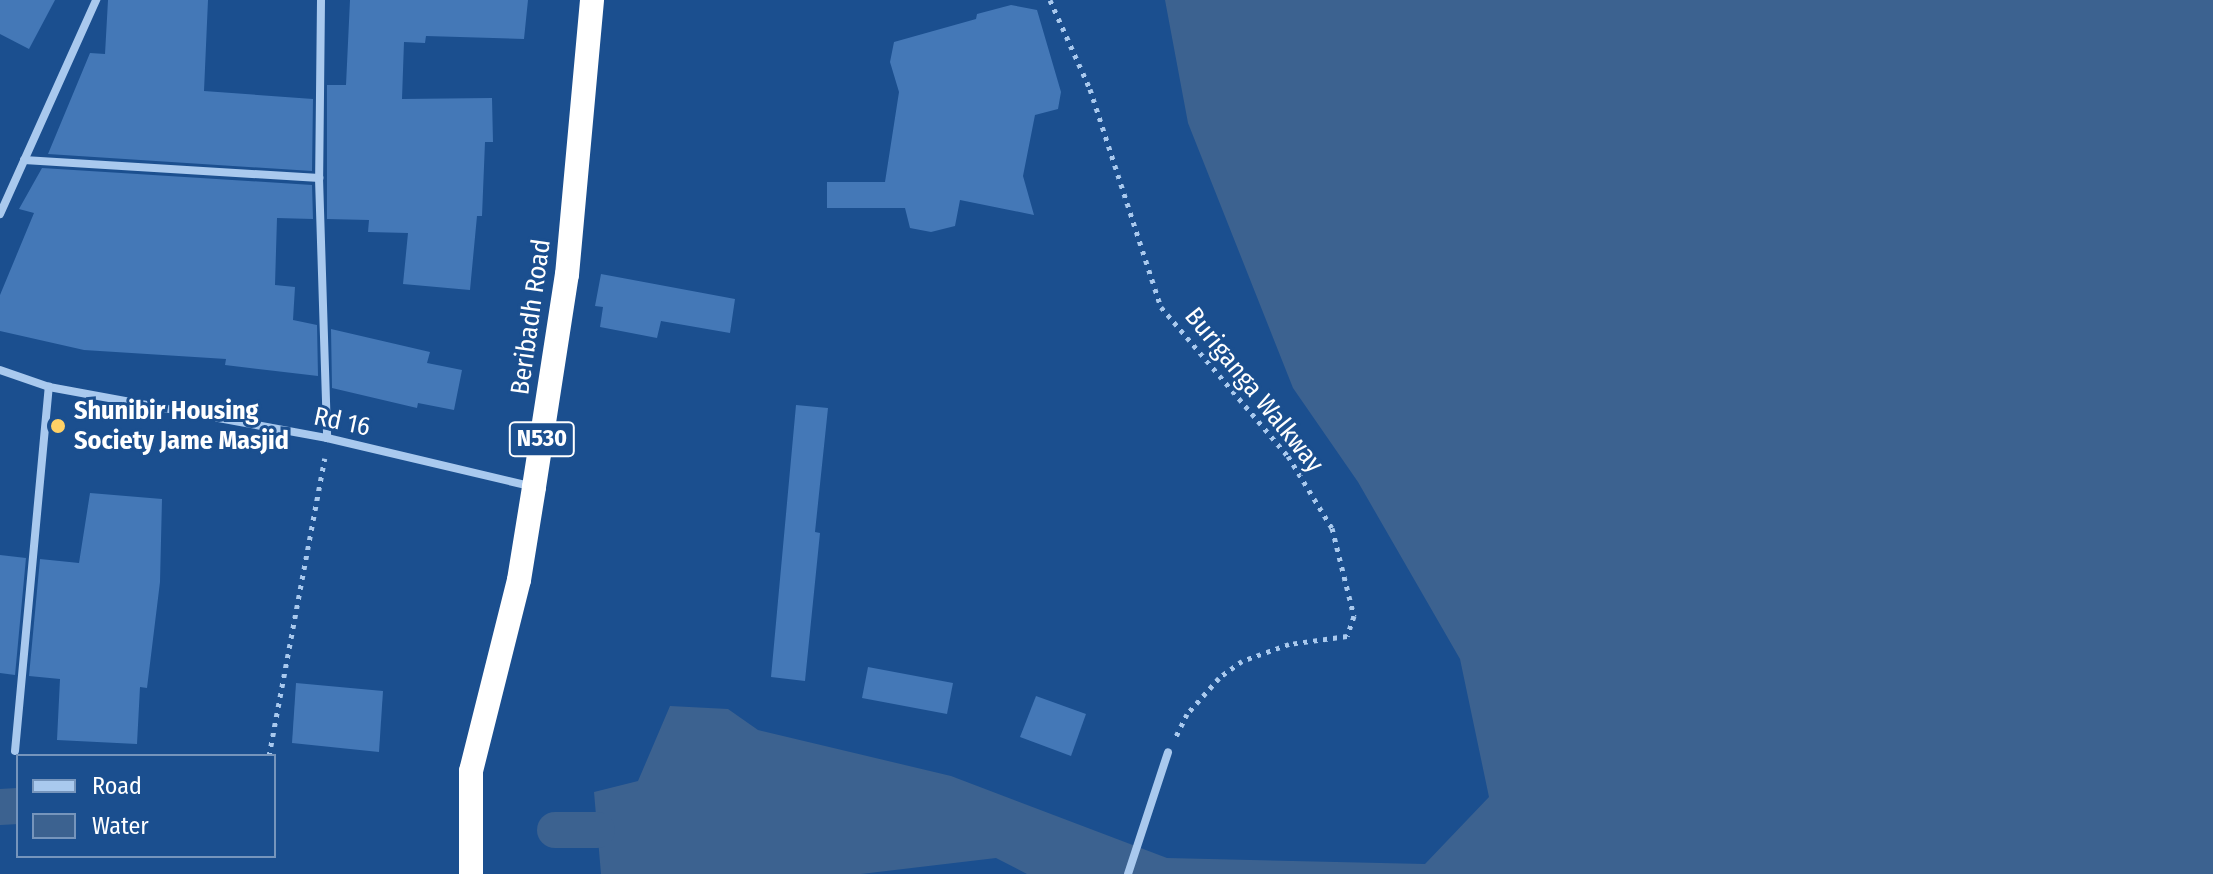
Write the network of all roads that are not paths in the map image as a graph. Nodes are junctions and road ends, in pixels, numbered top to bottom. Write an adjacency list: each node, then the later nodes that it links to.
1 (96, 0): 4 (street)
2 (321, 0): 5 (street)
3 (592, 0): 10 (highway, Beribadh Road / N530)
4 (24, 160): 5 (street); 6 (street)
5 (319, 178): 9 (street)
6 (0, 214)
7 (0, 370): 8 (street, Rd 16)
8 (49, 387): 9 (street, Rd 16); 11 (street)
9 (327, 438): 10 (street, Rd 16)
10 (534, 487): 13 (highway, Beribadh Road / N530)
11 (15, 751)
12 (1168, 752): 14 (street)
13 (471, 874)
14 (1128, 874)

